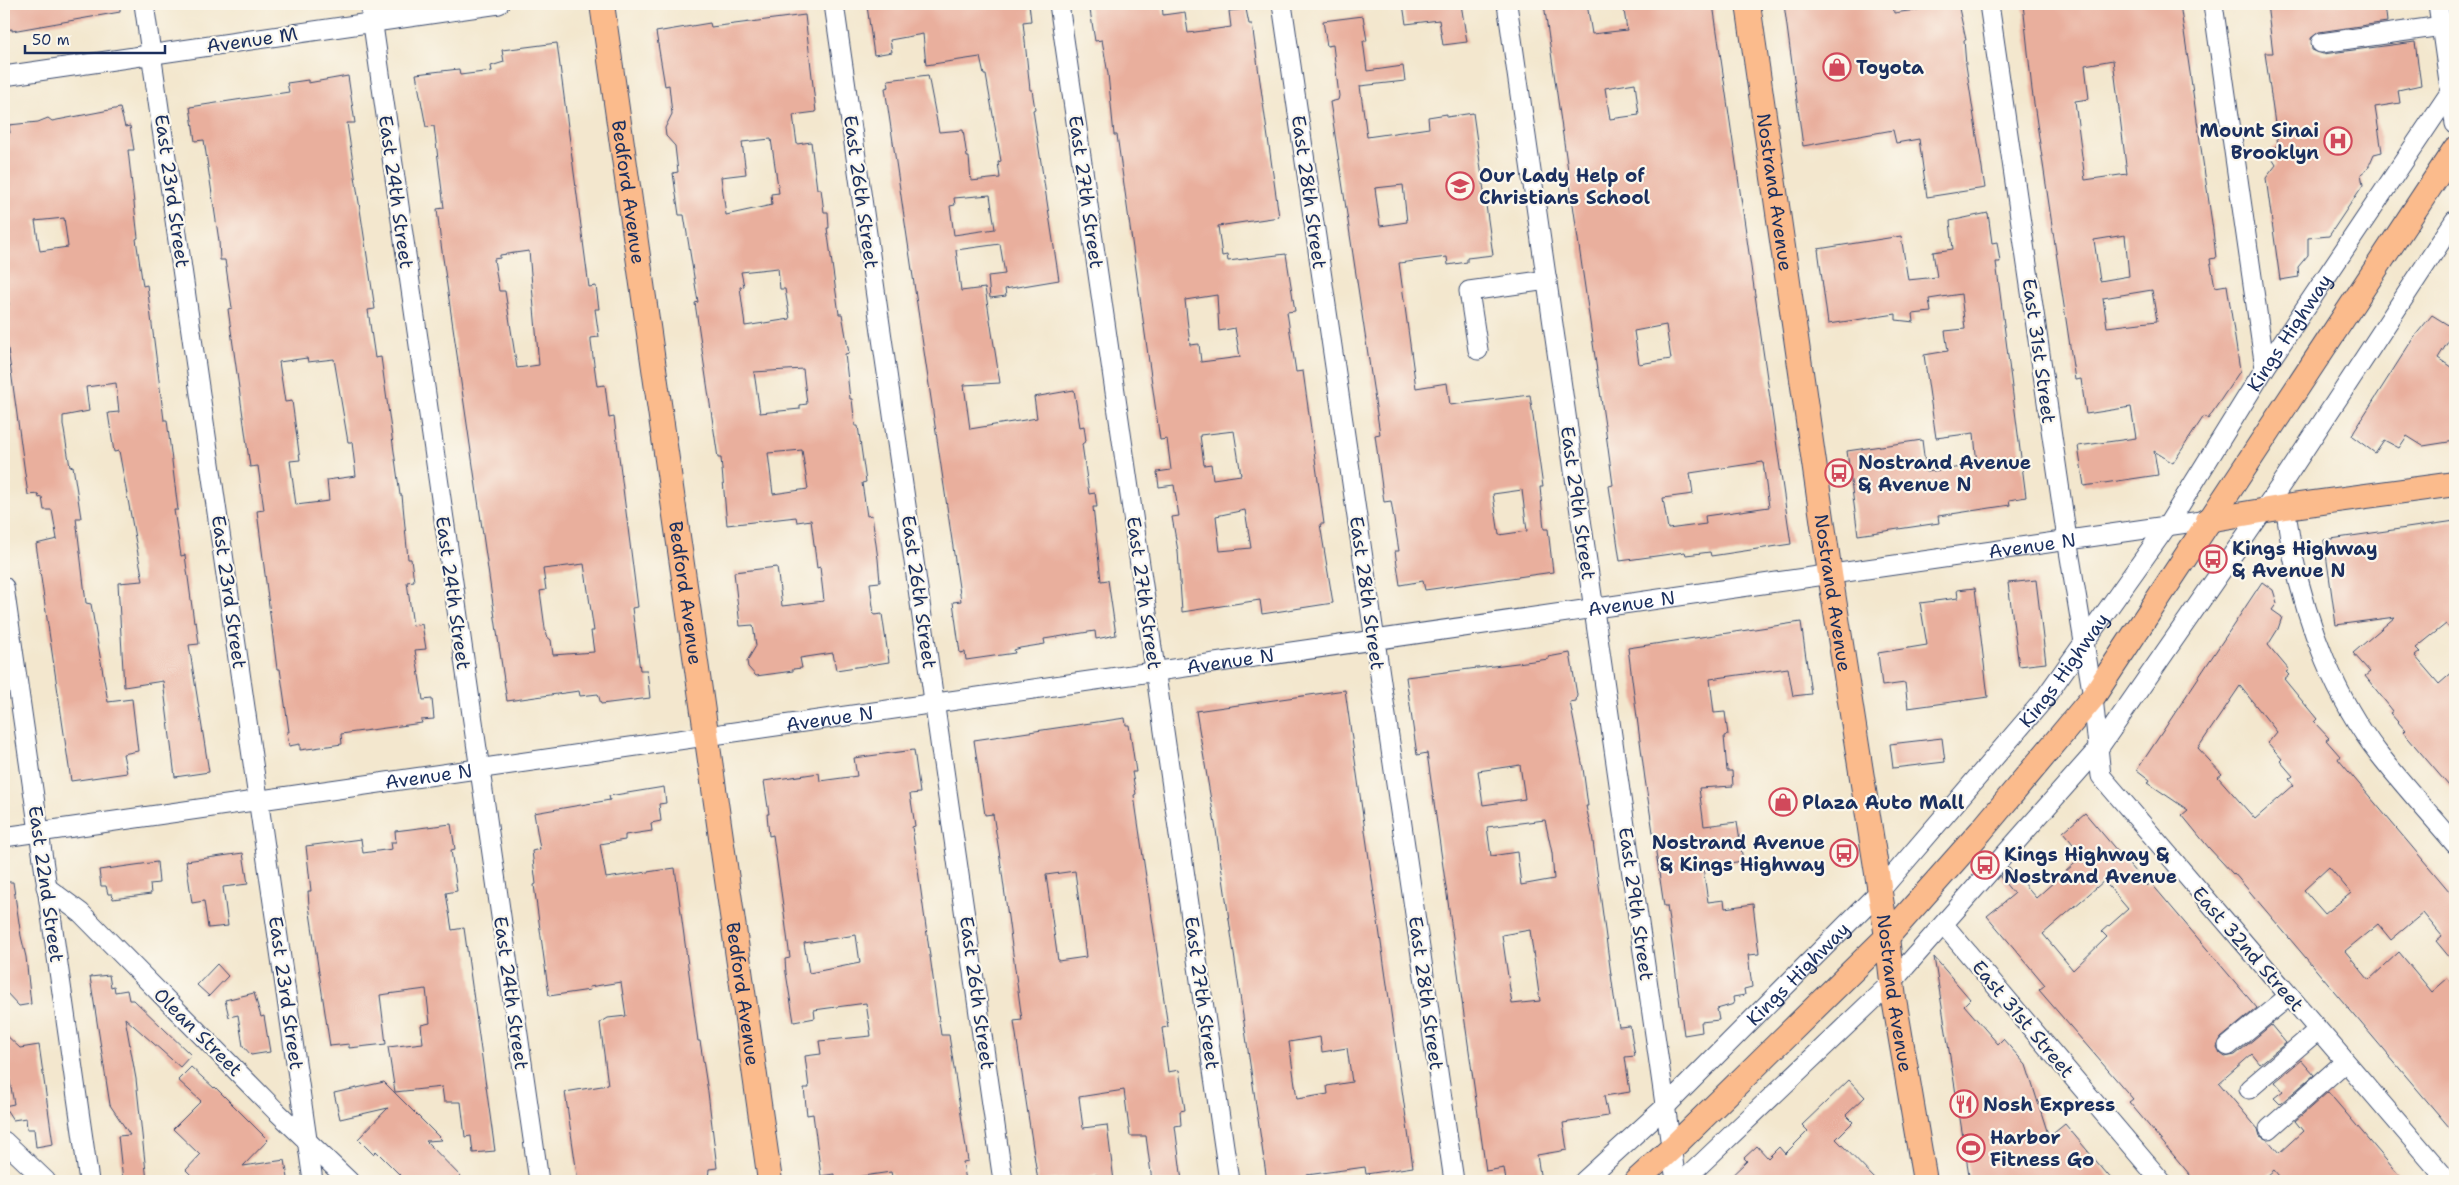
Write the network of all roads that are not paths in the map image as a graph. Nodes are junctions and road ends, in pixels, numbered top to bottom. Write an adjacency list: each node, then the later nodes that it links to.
1 (144, 4): 15 (street, East 23rd Street)
2 (499, 4): 12 (street, Avenue M)
3 (602, 4): 37 (main road, Bedford Avenue)
4 (834, 4): 36 (street, East 26th Street)
5 (1059, 4): 34 (street, East 27th Street)
6 (1282, 4): 32 (street, East 28th Street)
7 (1507, 4): 21 (street, East 29th Street)
8 (1748, 4): 29 (main road, Nostrand Avenue)
9 (1989, 4): 28 (street, East 31st Street)
10 (2213, 4): 23 (street)
11 (2438, 4): 13 (street)
12 (371, 13): 15 (street, Avenue M); 39 (street, East 24th Street)
13 (2442, 26): 14 (street); 17 (street)
14 (2322, 43)
15 (152, 54): 16 (street, Avenue M); 40 (street, East 23rd Street)
16 (4, 76)
17 (2453, 89): 18 (street); 23 (street, Kings Highway)
18 (2455, 124)
19 (2455, 149): 26 (main road, Kings Highway)
20 (2455, 220): 25 (street)
21 (1546, 280): 22 (street); 31 (street, East 29th Street)
22 (1478, 350)
23 (2265, 368): 27 (street, Kings Highway)
24 (2455, 484): 25 (main road, Avenue N)
25 (2274, 509): 26 (main road, Avenue N); 38 (street); 43 (street)
26 (2208, 520): 27 (street, Avenue N); 35 (main road, Kings Highway)
27 (2167, 526): 28 (street, Avenue N); 33 (street, Kings Highway)
28 (2067, 539): 29 (street, Avenue N); 33 (street, East 31st Street)
29 (1830, 574): 31 (street, Avenue N); 45 (main road, Nostrand Avenue)
30 (4, 587): 41 (street, East 22nd Street)
31 (1593, 608): 32 (street, Avenue N); 54 (street, East 29th Street)
32 (1374, 640): 34 (street, Avenue N); 67 (street, East 28th Street)
33 (2084, 643): 35 (street, East 31st Street); 45 (street, Kings Highway)
34 (1155, 671): 36 (street, Avenue N); 66 (street, East 27th Street)
35 (2093, 697): 38 (street, East 32nd Street); 47 (main road, Kings Highway)
36 (935, 703): 37 (street, Avenue N); 65 (street, East 26th Street)
37 (706, 736): 39 (street, Avenue N); 64 (main road, Bedford Avenue)
38 (2098, 749): 46 (street); 49 (street, East 32nd Street)
39 (479, 768): 40 (street, Avenue N); 63 (street, East 24th Street)
40 (259, 800): 41 (street, Avenue N); 57 (street, East 23rd Street)
41 (39, 832): 42 (street, Avenue N); 44 (street, East 22nd Street)
42 (4, 837)
43 (2455, 844)
44 (46, 887): 57 (street, Olean Street); 60 (street, East 22nd Street)
45 (1880, 891): 47 (main road, Nostrand Avenue); 54 (street, Kings Highway)
46 (1944, 925): 48 (street); 73 (street, East 31st Street)
47 (1887, 937): 48 (main road, Nostrand Avenue); 58 (main road, Kings Highway)
48 (1892, 982): 71 (street); 72 (main road, Nostrand Avenue)
49 (2288, 996): 50 (street, East 32nd Street); 51 (street)
50 (2318, 1030): 52 (street, East 32nd Street); 53 (street)
51 (2228, 1046)
52 (2345, 1062): 55 (street); 74 (street, East 32nd Street)
53 (2249, 1089)
54 (1665, 1107): 58 (street, East 29th Street); 68 (street, Kings Highway)
55 (2269, 1129)
56 (4, 1141): 59 (street)
57 (307, 1141): 61 (street, East 23rd Street); 62 (street, Olean Street)
58 (1671, 1149): 69 (main road, Kings Highway); 70 (street, East 29th Street)
59 (46, 1181)
60 (89, 1181)
61 (313, 1181)
62 (349, 1181)
63 (539, 1181)
64 (770, 1181)
65 (1003, 1181)
66 (1229, 1181)
67 (1454, 1181)
68 (1584, 1181)
69 (1636, 1181)
70 (1676, 1181)
71 (1683, 1181)
72 (1925, 1181)
73 (2161, 1181)
74 (2448, 1181)

